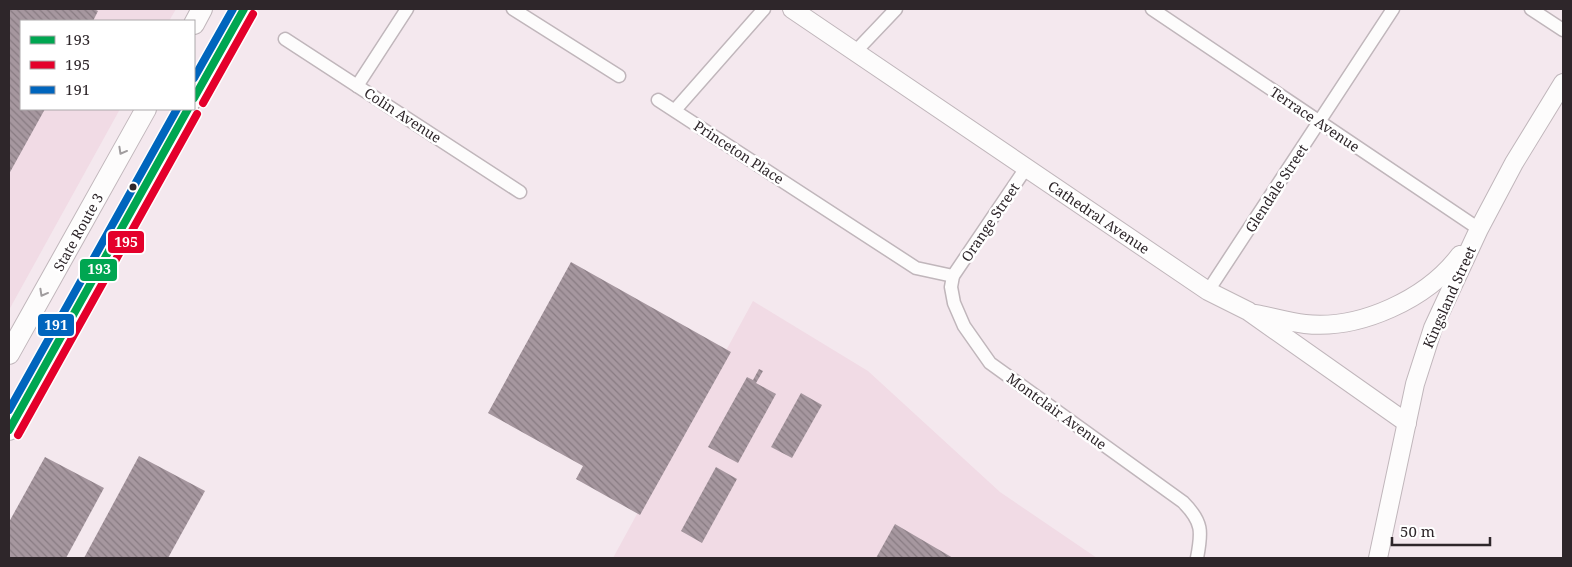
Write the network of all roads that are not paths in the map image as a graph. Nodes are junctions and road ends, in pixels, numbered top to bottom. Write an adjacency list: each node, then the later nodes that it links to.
1 (202, 9): 11 (highway)
2 (244, 9): 18 (highway)
3 (407, 9): 17 (street)
4 (513, 9): 15 (street)
5 (764, 9): 22 (street)
6 (792, 9): 14 (main road, Cathedral Avenue)
7 (896, 9): 14 (street)
8 (1152, 9): 23 (street, Terrace Avenue)
9 (1393, 9): 23 (street, Glendale Street)
10 (1531, 9): 12 (street)
11 (195, 22)
12 (1563, 30)
13 (285, 39): 17 (street, Colin Avenue)
14 (856, 51): 24 (main road, Cathedral Avenue)
15 (619, 76)
16 (1563, 83): 26 (main road, Kingsland Street)
17 (357, 86): 25 (street, Colin Avenue)
18 (195, 96)
19 (658, 100): 22 (street, Princeton Place)
20 (145, 110): 30 (highway, State Route 3, one-way to 30)
21 (187, 110): 32 (highway)
22 (675, 110): 27 (street, Princeton Place)
23 (1319, 122): 26 (street, Terrace Avenue); 28 (street, Glendale Street)
24 (1026, 168): 27 (street, Orange Street); 28 (main road, Cathedral Avenue)
25 (520, 192)
26 (1479, 229): 29 (main road); 31 (main road, Kingsland Street)
27 (953, 276): 33 (street, Montclair Avenue)
28 (1208, 291): 29 (main road, Cathedral Avenue)
29 (1248, 311): 31 (main road, Cathedral Avenue)
30 (9, 354)
31 (1407, 423): 34 (main road, Kingsland Street)
32 (9, 430)
33 (1197, 558)
34 (1378, 558)

